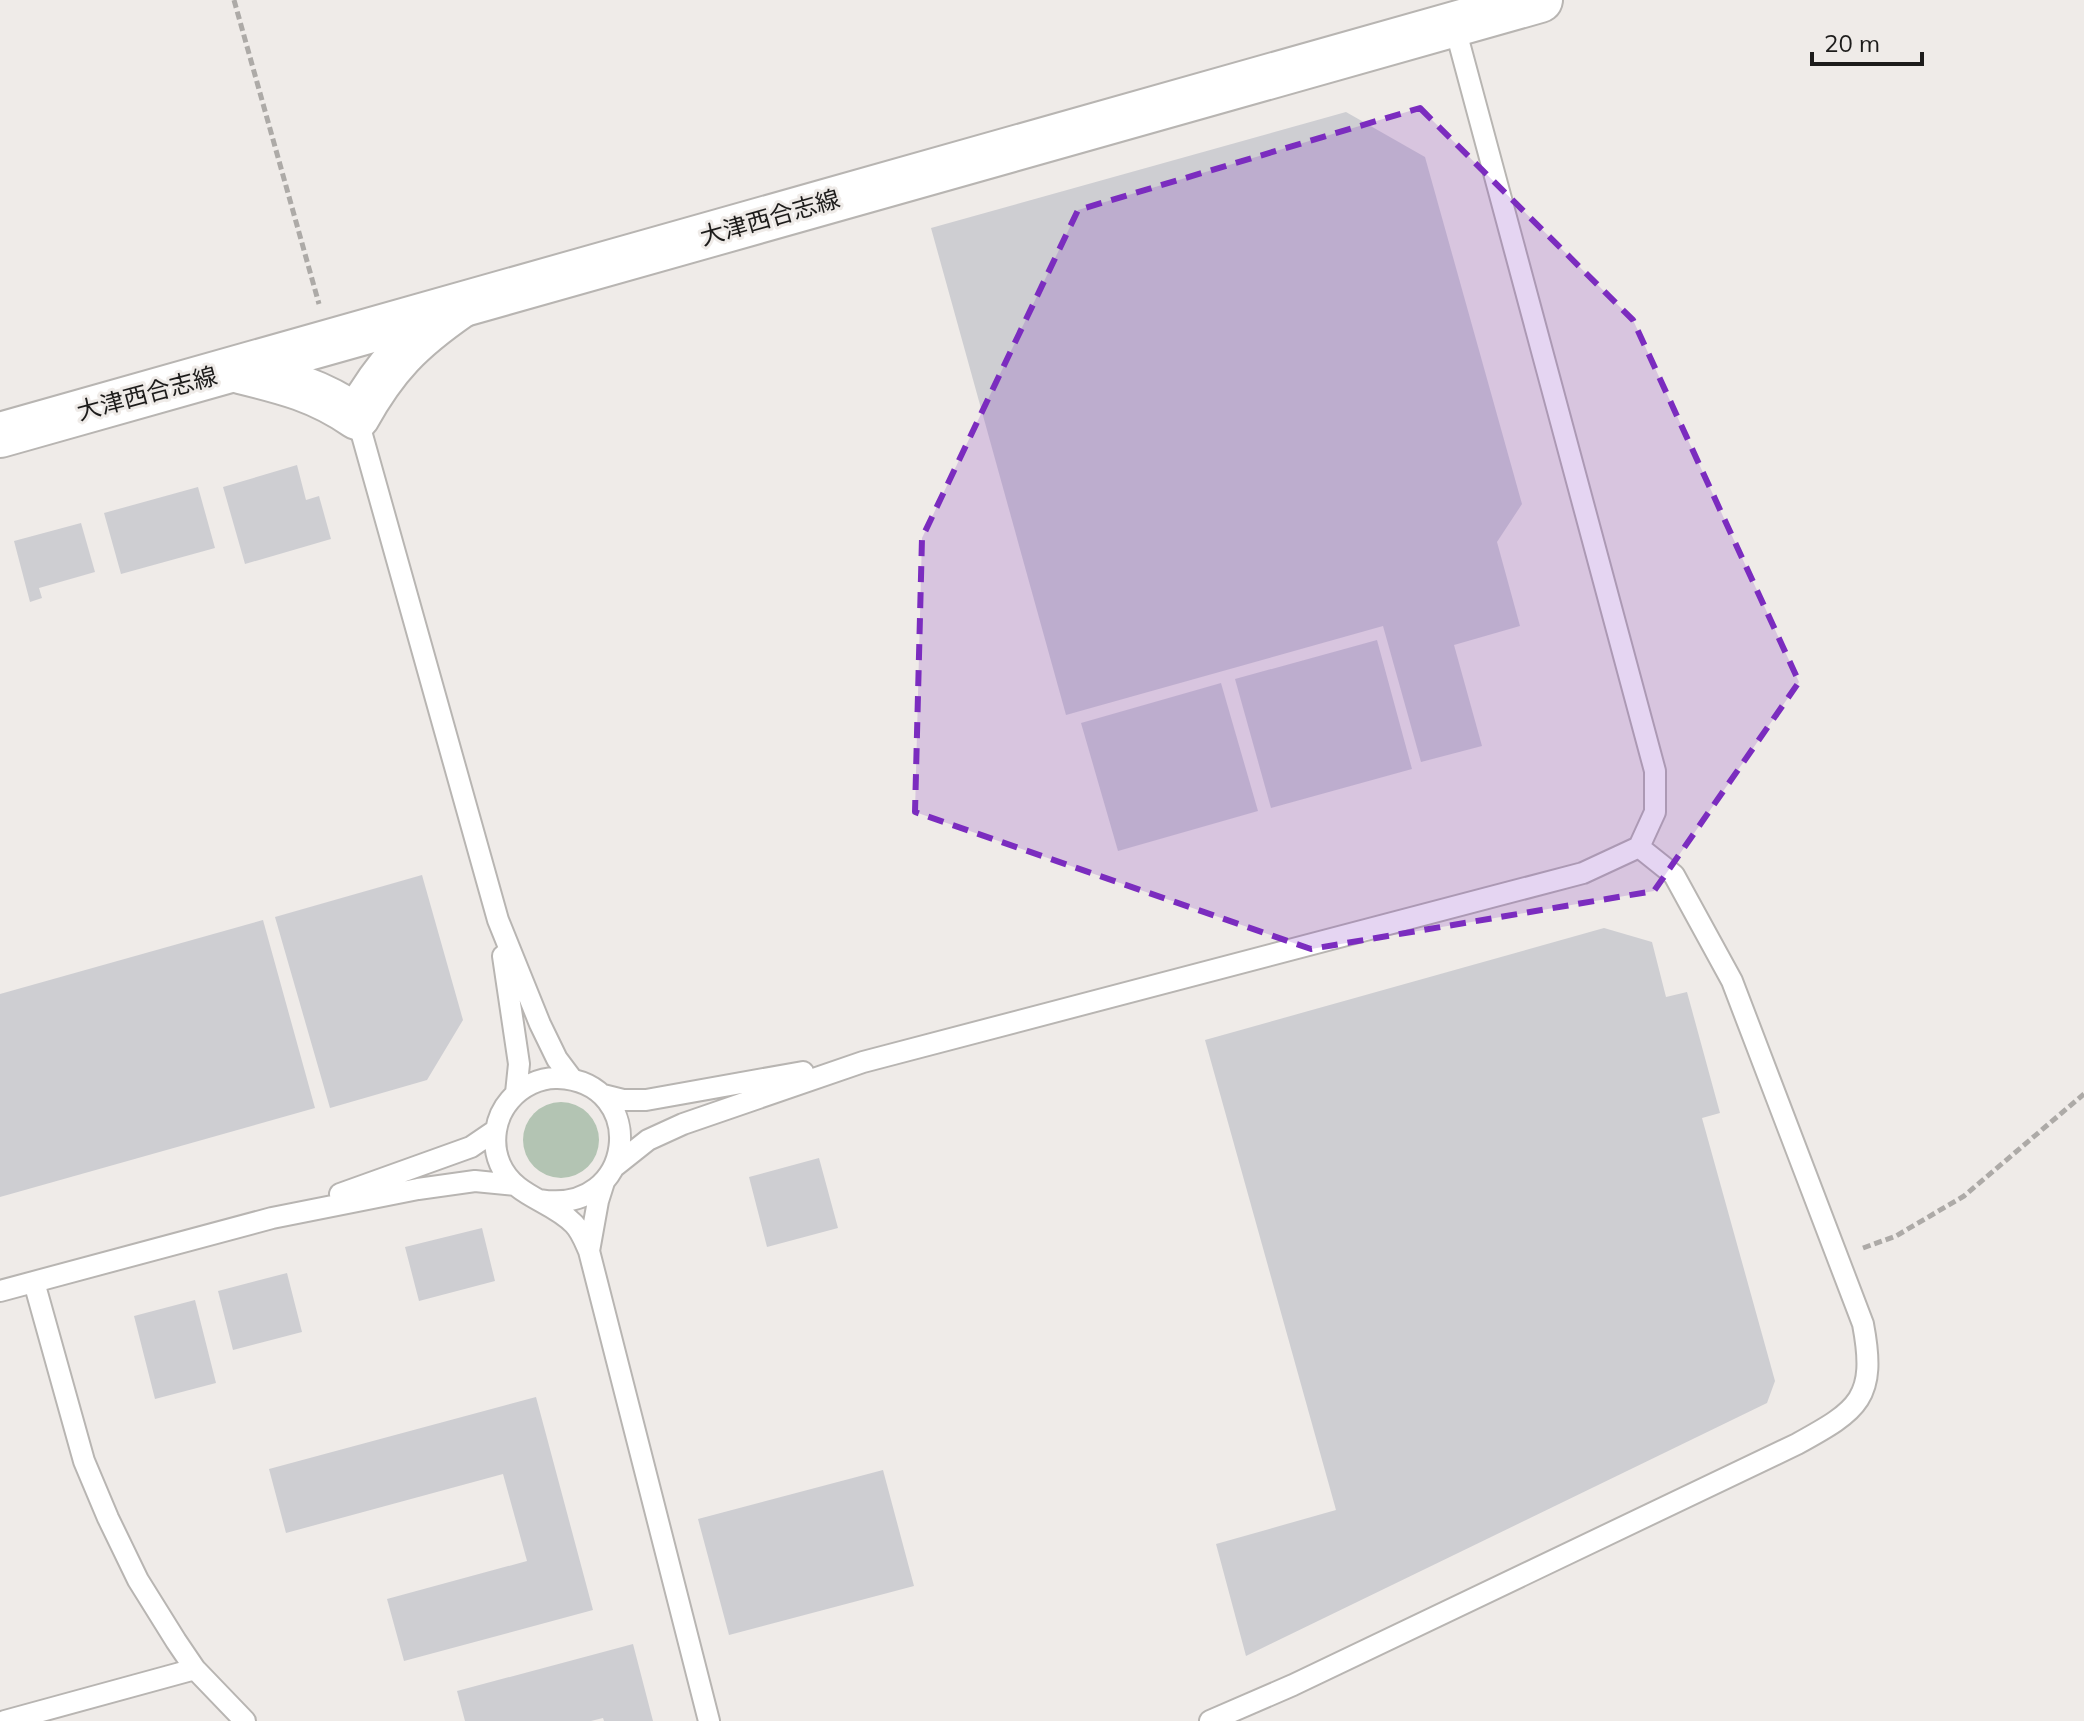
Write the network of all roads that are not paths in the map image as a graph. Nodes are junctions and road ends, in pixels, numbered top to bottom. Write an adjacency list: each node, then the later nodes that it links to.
1 (1540, 0): 2 (main road, 大津西合志線)
2 (1451, 12): 3 (main road, 大津西合志線); 7 (lane)
3 (460, 306): 4 (main road, 大津西合志線); 5 (main road)
4 (236, 370): 5 (main road); 6 (main road, 大津西合志線)
5 (357, 417): 8 (lane)
6 (0, 435)
7 (1639, 847): 9 (lane); 25 (lane)
8 (498, 920): 10 (lane); 11 (lane)
9 (863, 1062): 12 (lane); 14 (lane)
10 (572, 1079): 11 (lane); 12 (lane)
11 (516, 1093): 13 (lane)
12 (603, 1095): 14 (lane)
13 (496, 1130): 15 (lane); 17 (lane)
14 (609, 1175): 16 (lane); 18 (lane)
15 (515, 1185): 16 (lane); 17 (lane)
16 (540, 1200): 18 (lane)
17 (272, 1218): 19 (lane)
18 (589, 1251): 24 (lane)
19 (34, 1282): 20 (lane); 21 (lane)
20 (0, 1291)
21 (195, 1669): 22 (lane); 23 (lane)
22 (5, 1721)
23 (245, 1721)
24 (709, 1721)
25 (1210, 1721)

